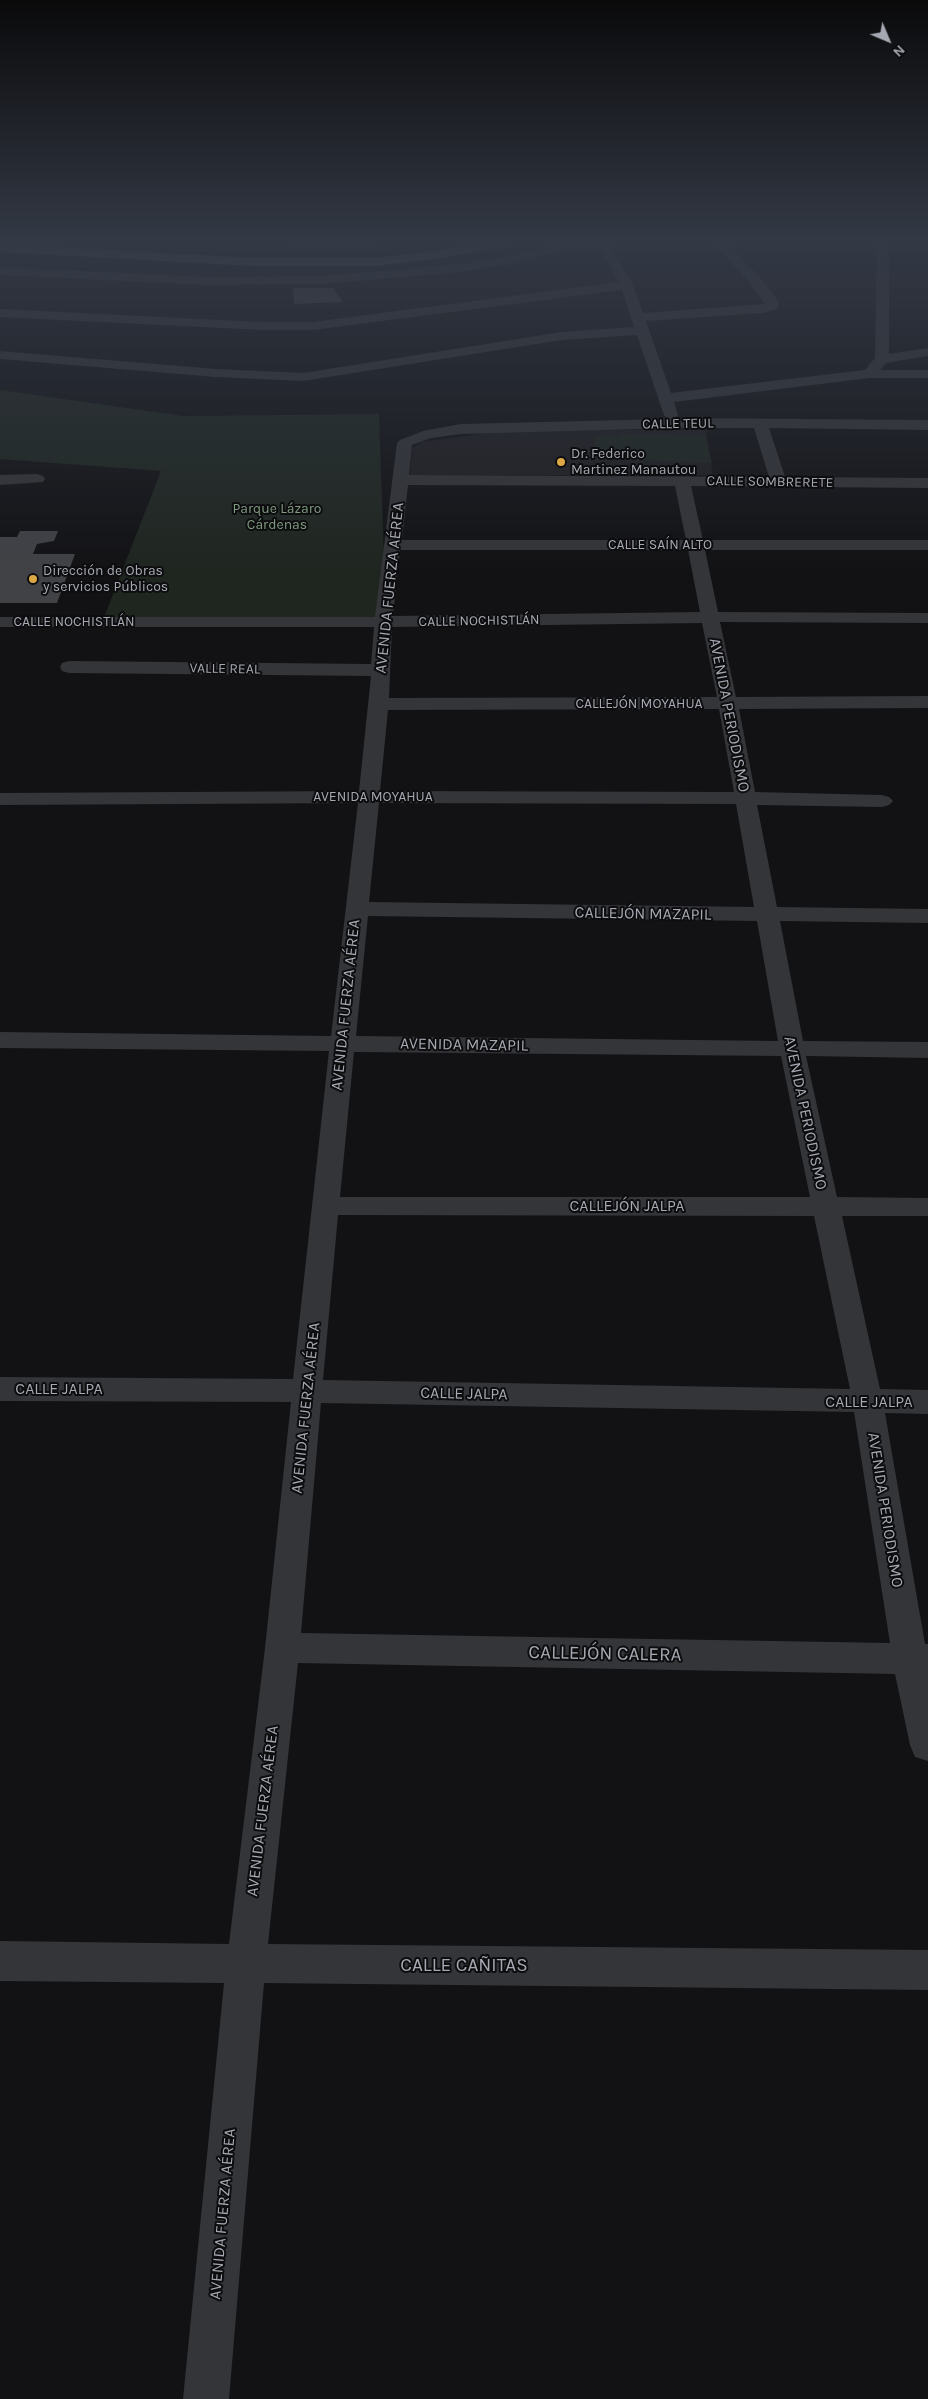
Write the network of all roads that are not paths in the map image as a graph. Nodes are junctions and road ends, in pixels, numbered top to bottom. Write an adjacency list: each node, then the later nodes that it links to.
1 (461, 352): 5 (street)
2 (651, 352): 9 (street)
3 (882, 352): 6 (street)
4 (928, 352): 6 (street)
5 (0, 355)
6 (882, 359): 7 (street)
7 (869, 374): 8 (street); 9 (street)
8 (928, 374)
9 (667, 398): 10 (street)
10 (673, 423): 11 (street, CALLE TEUL); 13 (street, CALLE TEUL)
11 (760, 424): 12 (street, CALLE TEUL); 18 (street)
12 (928, 425)
13 (428, 434): 16 (street, AVENIDA FUERZA AÉREA)
14 (37, 479): 15 (street)
15 (0, 480)
16 (402, 480): 17 (street, CALLE SOMBRERETE); 20 (street, AVENIDA FUERZA AÉREA)
17 (682, 481): 18 (street, CALLE SOMBRERETE); 22 (street, AVENIDA PERIODISMO)
18 (778, 482): 19 (street, CALLE SOMBRERETE)
19 (928, 483)
20 (392, 545): 22 (street, CALLE SAÍN ALTO); 26 (street, AVENIDA FUERZA AÉREA)
21 (928, 545): 22 (street, CALLE SAÍN ALTO)
22 (695, 546): 23 (street, AVENIDA PERIODISMO)
23 (710, 617): 24 (street, CALLE NOCHISTLÁN); 26 (street, CALLE NOCHISTLÁN); 31 (street, AVENIDA PERIODISMO)
24 (928, 618)
25 (0, 622): 26 (street, CALLE NOCHISTLÁN)
26 (383, 622): 28 (street, AVENIDA FUERZA AÉREA)
27 (69, 667): 28 (street, VALLE REAL)
28 (381, 670): 30 (street, AVENIDA FUERZA AÉREA)
29 (928, 702): 31 (street, CALLEJÓN MOYAHUA)
30 (379, 704): 31 (street, CALLEJÓN MOYAHUA); 32 (street, AVENIDA FUERZA AÉREA)
31 (728, 704): 33 (street, AVENIDA PERIODISMO)
32 (368, 797): 33 (street, AVENIDA MOYAHUA); 34 (street, AVENIDA MOYAHUA); 36 (street, AVENIDA FUERZA AÉREA)
33 (746, 798): 35 (street, AVENIDA MOYAHUA); 37 (street, AVENIDA PERIODISMO)
34 (0, 799)
35 (882, 801)
36 (357, 909): 37 (street, CALLEJÓN MAZAPIL); 40 (street, AVENIDA FUERZA AÉREA)
37 (766, 916): 38 (street, CALLEJÓN MAZAPIL); 41 (street, AVENIDA PERIODISMO)
38 (928, 916)
39 (0, 1040): 40 (street, AVENIDA MAZAPIL)
40 (342, 1043): 41 (street, AVENIDA MAZAPIL); 43 (street, AVENIDA FUERZA AÉREA)
41 (792, 1050): 42 (street, AVENIDA MAZAPIL); 44 (street, AVENIDA PERIODISMO)
42 (928, 1050)
43 (325, 1206): 44 (street, CALLEJÓN JALPA); 47 (street, AVENIDA FUERZA AÉREA)
44 (824, 1206): 45 (street, CALLEJÓN JALPA); 49 (street, AVENIDA PERIODISMO)
45 (928, 1207)
46 (0, 1389): 47 (street, CALLE JALPA)
47 (308, 1391): 49 (street, CALLE JALPA); 50 (street, AVENIDA FUERZA AÉREA)
48 (928, 1402): 49 (street, CALLE JALPA)
49 (868, 1403): 51 (street, AVENIDA PERIODISMO)
50 (282, 1648): 51 (street, CALLEJÓN CALERA); 54 (street, AVENIDA FUERZA AÉREA)
51 (919, 1659): 52 (street, AVENIDA PERIODISMO)
52 (928, 1745)
53 (0, 1961): 54 (street, CALLE CAÑITAS)
54 (246, 1964): 55 (street, CALLE CAÑITAS); 56 (street, AVENIDA FUERZA AÉREA)
55 (928, 1970)
56 (206, 2399)

